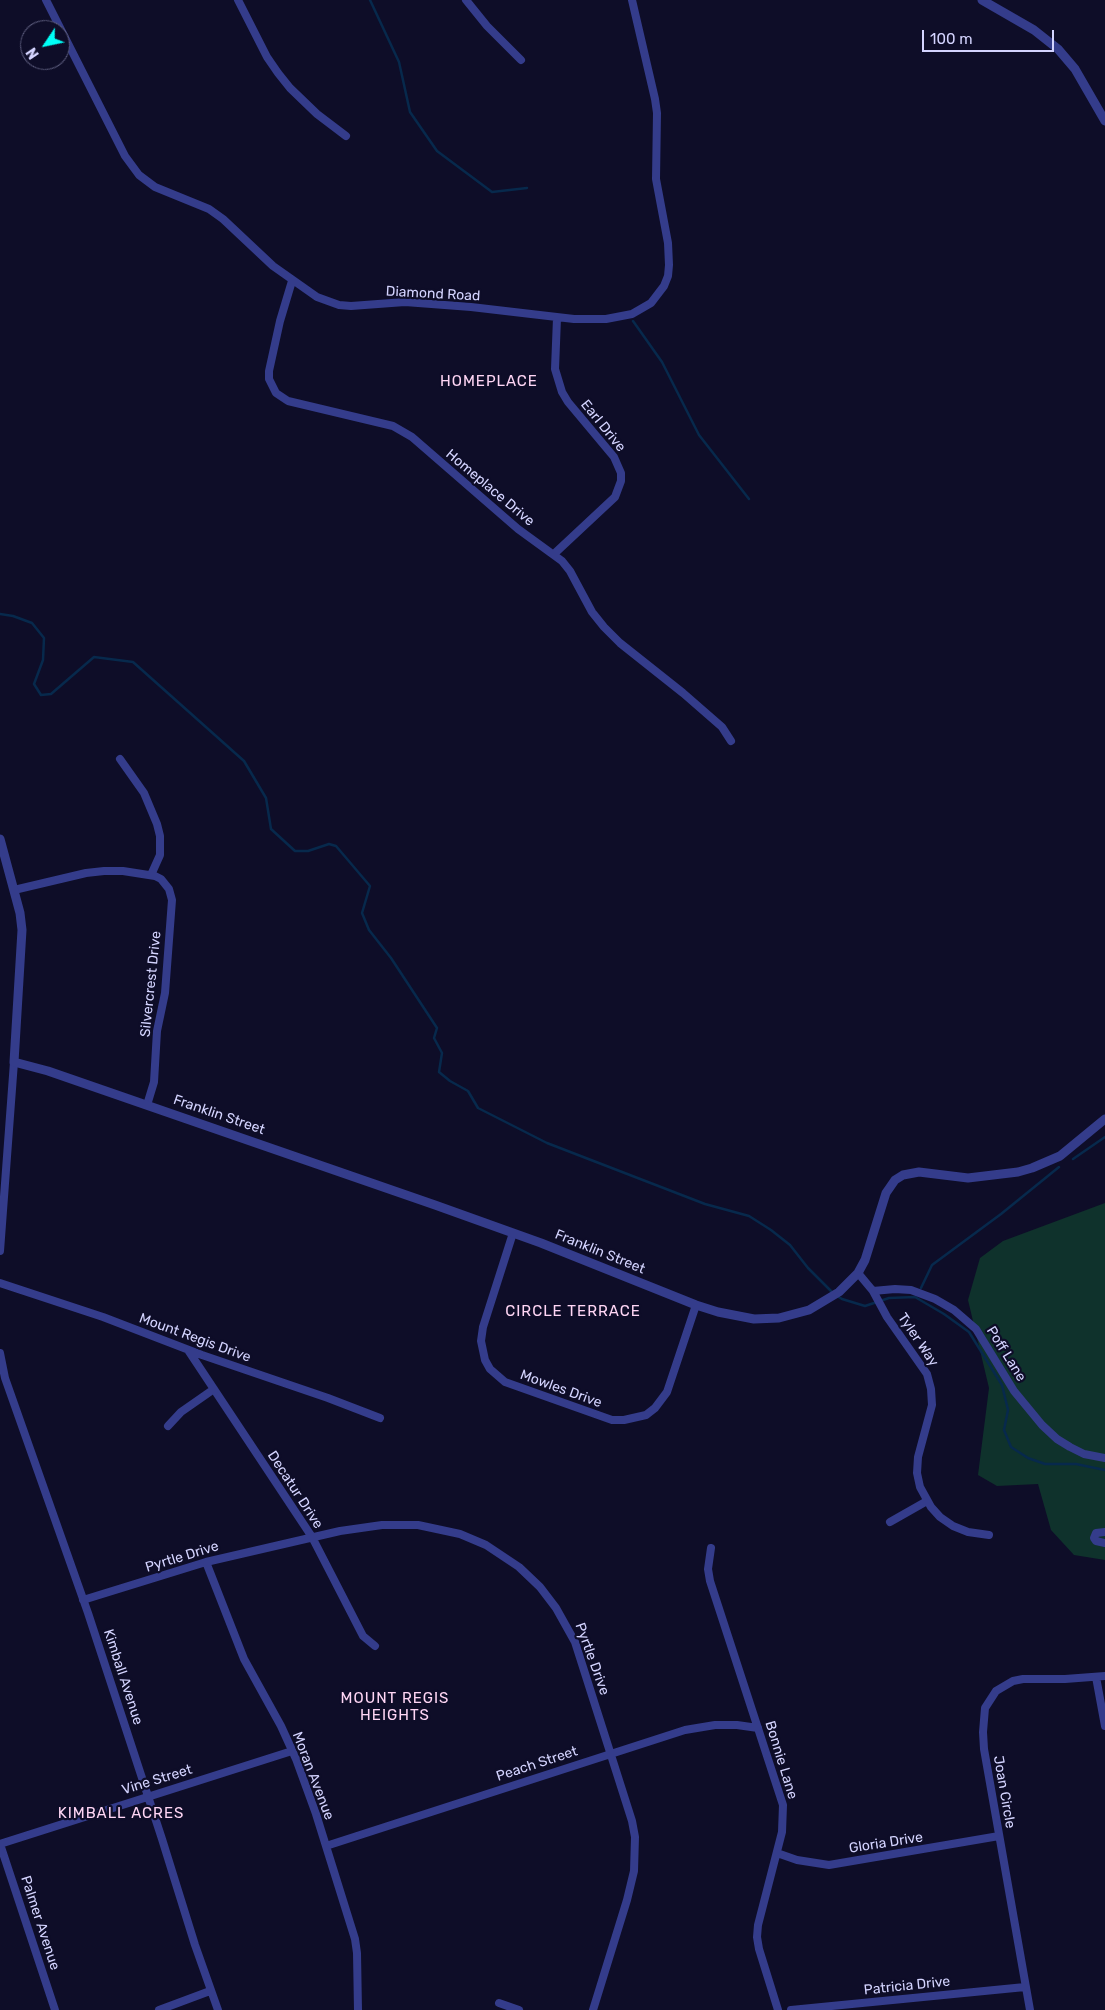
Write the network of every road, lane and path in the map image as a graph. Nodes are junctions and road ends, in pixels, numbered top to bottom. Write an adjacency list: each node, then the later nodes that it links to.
1 (46, 0): 9 (street, Diamond Road)
2 (238, 0): 8 (street)
3 (466, 0): 6 (street)
4 (632, 0): 10 (street, Diamond Road)
5 (982, 0): 7 (street)
6 (521, 60)
7 (1105, 121)
8 (346, 136)
9 (292, 281): 10 (street, Diamond Road); 11 (street, Homeplace Drive)
10 (557, 318): 11 (street, Earl Drive)
11 (554, 554): 12 (street, Homeplace Drive)
12 (732, 741)
13 (120, 759): 15 (street)
14 (0, 840): 16 (street)
15 (151, 875): 16 (street); 18 (street, Silvercrest Drive)
16 (14, 890): 17 (street)
17 (14, 1062): 18 (street, Franklin Street); 21 (street)
18 (147, 1105): 20 (street, Franklin Street)
19 (1105, 1119): 22 (street, Franklin Street)
20 (513, 1233): 25 (street, Franklin Street); 25 (street, Mowles Drive)
21 (0, 1251)
22 (858, 1273): 24 (street, Tyler Way); 25 (street, Franklin Street)
23 (0, 1283): 26 (street, Mount Regis Drive)
24 (875, 1294): 31 (street, Poff Lane); 32 (street, Tyler Way)
25 (696, 1305)
26 (188, 1350): 28 (street, Decatur Drive); 29 (street, Mount Regis Drive)
27 (0, 1353): 40 (street, Kimball Avenue)
28 (214, 1389): 30 (street); 36 (street, Decatur Drive)
29 (380, 1418)
30 (168, 1426)
31 (1105, 1458)
32 (927, 1501): 33 (street); 35 (street, Tyler Way)
33 (890, 1522)
34 (1105, 1532): 37 (street)
35 (989, 1535)
36 (312, 1537): 39 (street, Pyrtle Drive); 41 (street, Decatur Drive); 47 (street, Pyrtle Drive)
37 (1105, 1543)
38 (711, 1548): 45 (street, Bonnie Lane)
39 (206, 1562): 40 (street, Pyrtle Drive); 46 (street, Moran Avenue)
40 (84, 1600): 48 (street, Kimball Avenue)
41 (375, 1646)
42 (1105, 1676): 43 (street, Joan Circle)
43 (1096, 1677): 44 (street); 49 (street, Joan Circle)
44 (1105, 1726)
45 (758, 1728): 47 (street, Peach Street); 52 (street, Bonnie Lane)
46 (292, 1751): 48 (street, Vine Street); 51 (street, Moran Avenue)
47 (611, 1754): 51 (street, Peach Street); 61 (street, Pyrtle Drive)
48 (148, 1796): 50 (street, Vine Street); 54 (street, Kimball Avenue)
49 (999, 1836): 52 (street, Gloria Drive); 53 (street, Joan Circle)
50 (0, 1844): 56 (street, Palmer Avenue)
51 (326, 1846): 59 (street, Moran Avenue)
52 (777, 1852): 62 (street, Bonnie Lane)
53 (1025, 1987): 63 (street, Patricia Drive); 64 (street, Joan Circle)
54 (210, 1991): 57 (street); 58 (street, Kimball Avenue)
55 (499, 2003): 60 (street)
56 (55, 2010)
57 (158, 2010)
58 (218, 2010)
59 (358, 2010)
60 (519, 2010)
61 (593, 2010)
62 (778, 2010)
63 (791, 2010)
64 (1030, 2010)

